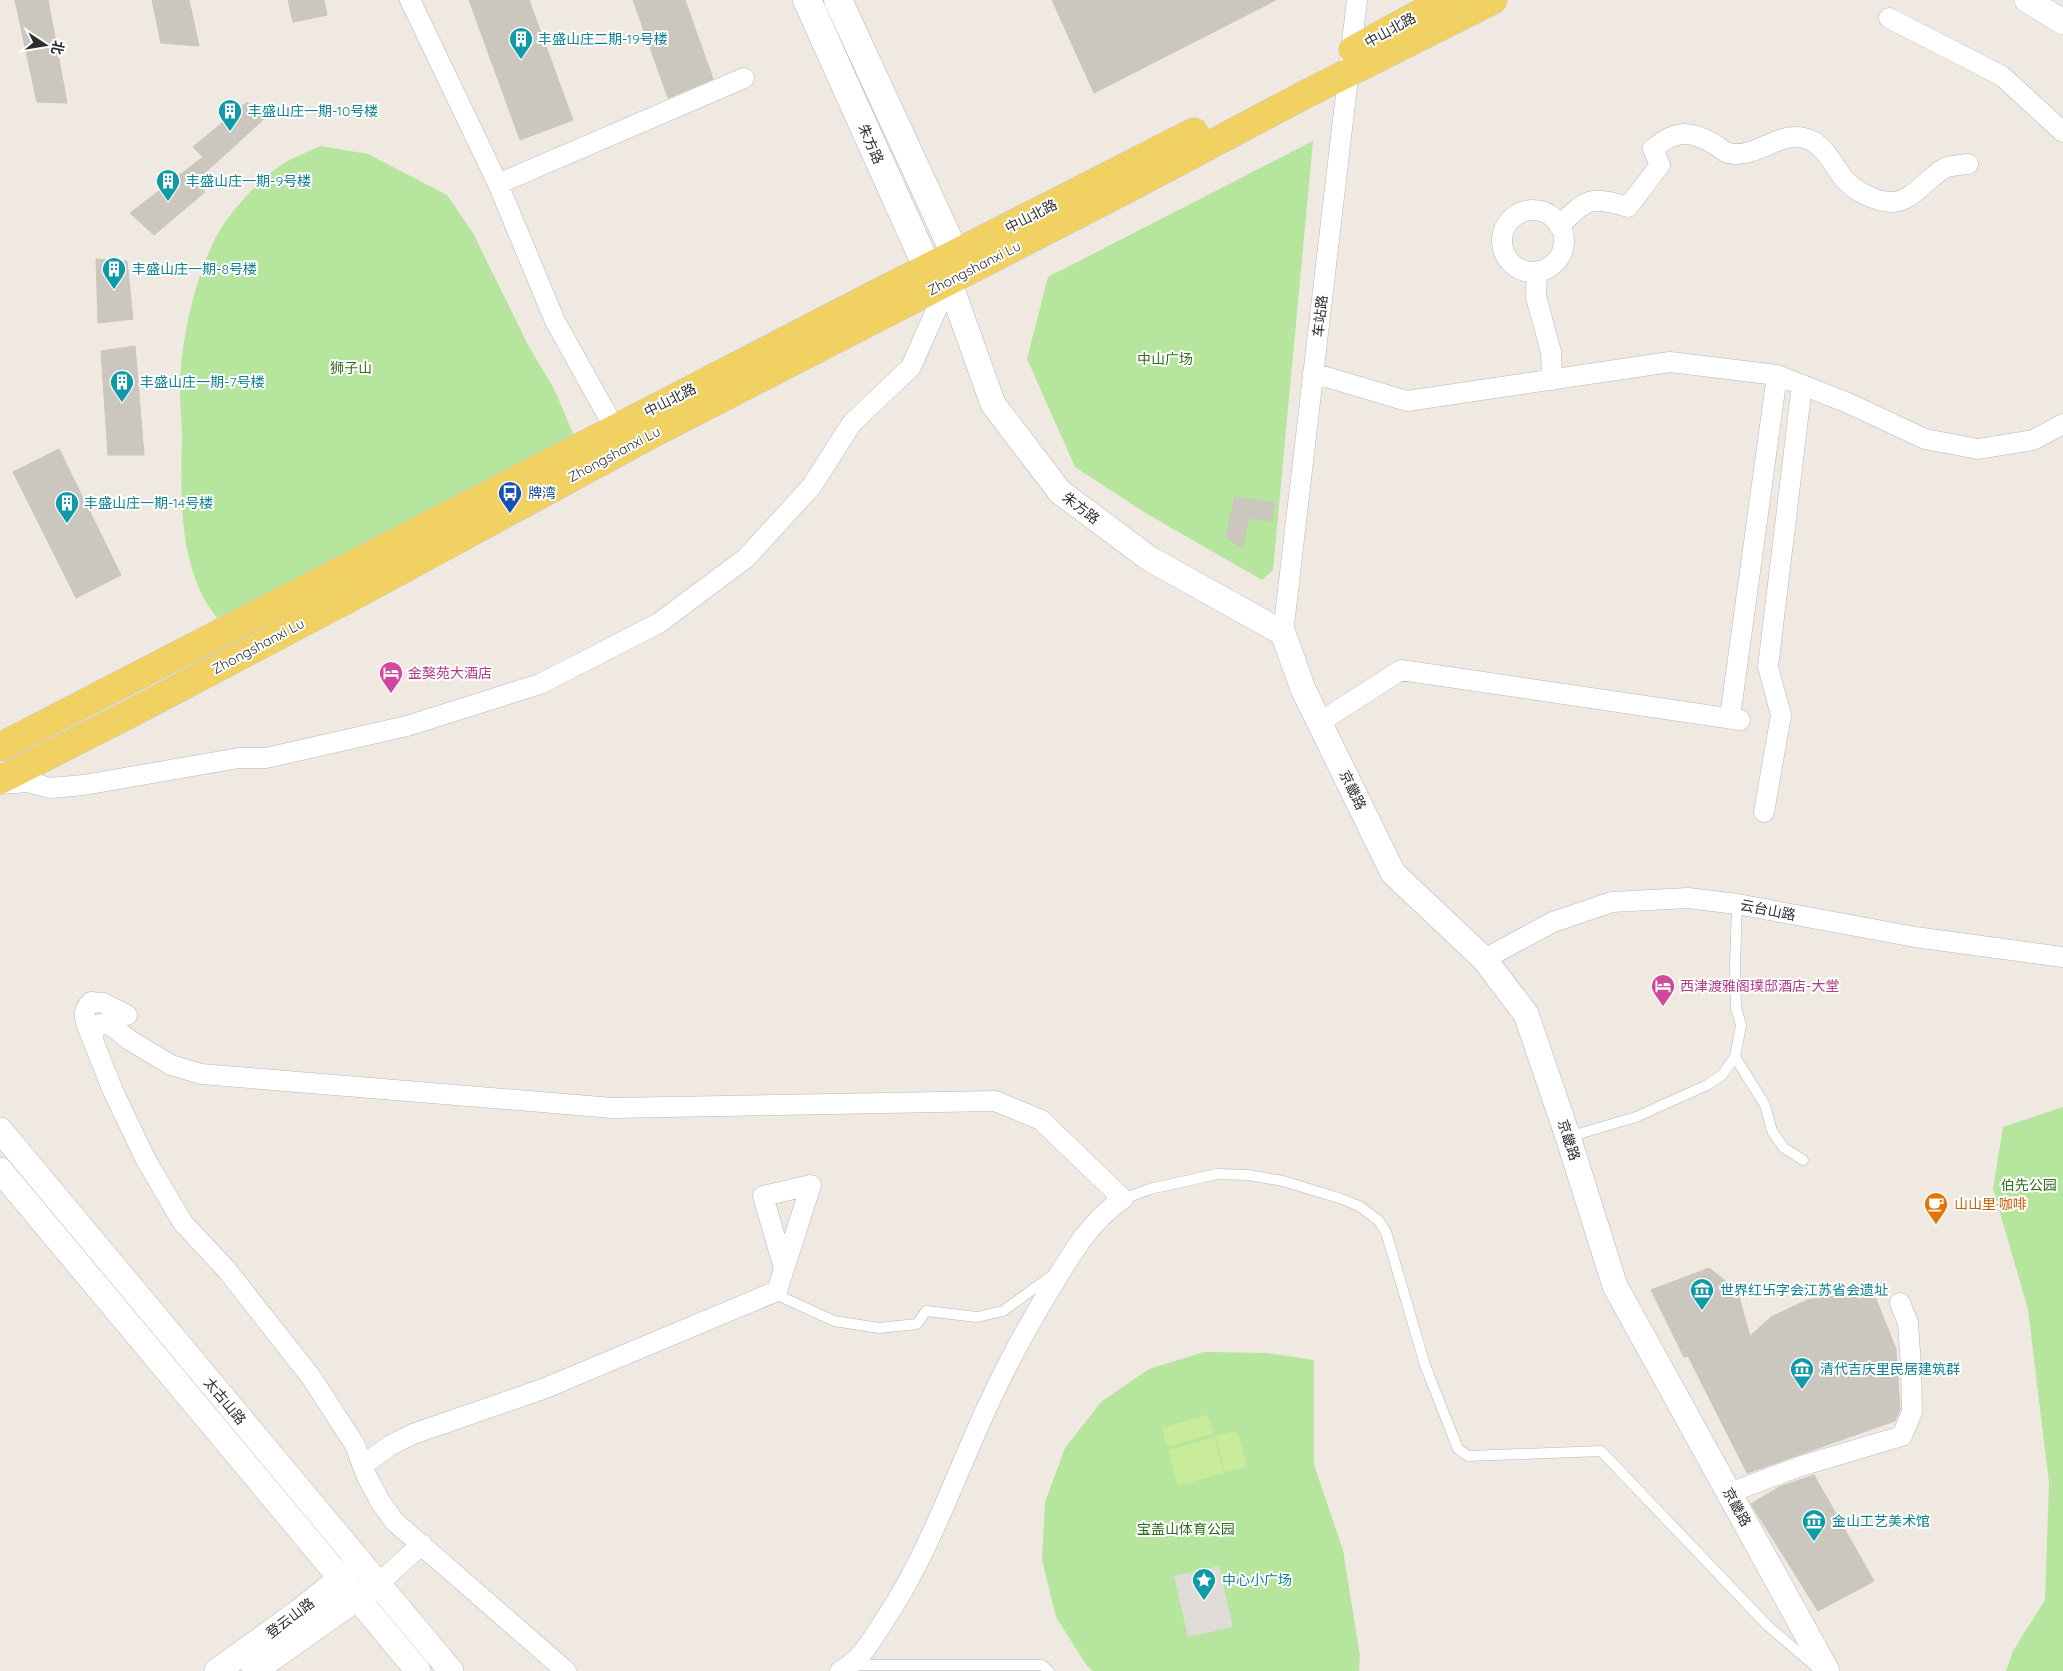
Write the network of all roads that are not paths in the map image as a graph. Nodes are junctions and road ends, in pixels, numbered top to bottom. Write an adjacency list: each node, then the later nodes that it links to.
1 (410, 0): 14 (street)
2 (807, 0): 18 (main road, 朱方路)
3 (838, 0): 18 (main road, 朱方路)
4 (1357, 0): 10 (street, 车站路)
5 (1445, 0): 10 (main road, 中山北路)
6 (1493, 0): 10 (main road, 中山北路)
7 (2027, 0): 9 (street)
8 (1889, 18): 12 (street)
9 (2063, 22)
10 (1349, 62): 15 (main road, 中山北路); 18 (main road, 中山北路); 19 (street, 车站路)
11 (744, 78): 14 (street)
12 (2063, 132)
13 (1968, 164): 16 (street)
14 (498, 184): 24 (street)
15 (1125, 190): 18 (main road, Zhongshanxi Lu)
16 (1559, 226): 17 (street); 17 (street)
17 (1537, 271): 21 (street)
18 (946, 273): 24 (main road, 中山北路); 25 (street, 朱方路); 28 (main road, Zhongshanxi Lu); 29 (street)
19 (1313, 373): 21 (street); 25 (street, 车站路)
20 (1777, 374): 21 (street); 22 (street); 26 (street)
21 (1552, 380)
22 (1802, 385): 23 (street); 30 (street)
23 (2063, 424)
24 (615, 429): 27 (main road, Zhongshanxi Lu)
25 (1283, 633): 26 (street, 京畿路)
26 (1320, 722): 33 (street, 京畿路)
27 (0, 747)
28 (0, 780)
29 (0, 784)
30 (1764, 812)
31 (1737, 904): 32 (street, 云台山路); 33 (street, 云台山路); 36 (lane)
32 (2063, 957)
33 (1484, 959): 38 (street, 京畿路)
34 (126, 1015): 35 (street)
35 (92, 1038): 41 (street); 46 (street)
36 (1735, 1057): 38 (lane); 39 (lane)
37 (0, 1130): 49 (street, 太古山路)
38 (1568, 1137): 47 (street, 京畿路)
39 (1803, 1160)
40 (0, 1170): 49 (street, 太古山路)
41 (1123, 1199): 42 (street); 59 (lane)
42 (1065, 1266): 44 (lane); 52 (street)
43 (784, 1268): 44 (street)
44 (772, 1293): 46 (street)
45 (1900, 1303): 47 (street)
46 (363, 1465): 48 (street)
47 (1729, 1493): 60 (street, 京畿路)
48 (422, 1544): 50 (street); 57 (street)
49 (351, 1571): 50 (street, 太古山路); 51 (street, 太古山路); 53 (street, 登云山路)
50 (378, 1584): 51 (street, 登云山路); 56 (street, 太古山路)
51 (358, 1598): 54 (street, 登云山路); 55 (street, 太古山路)
52 (846, 1668): 58 (lane)
53 (218, 1671)
54 (254, 1671)
55 (418, 1671)
56 (451, 1671)
57 (566, 1671)
58 (1049, 1671)
59 (1821, 1671)
60 (1827, 1671)

